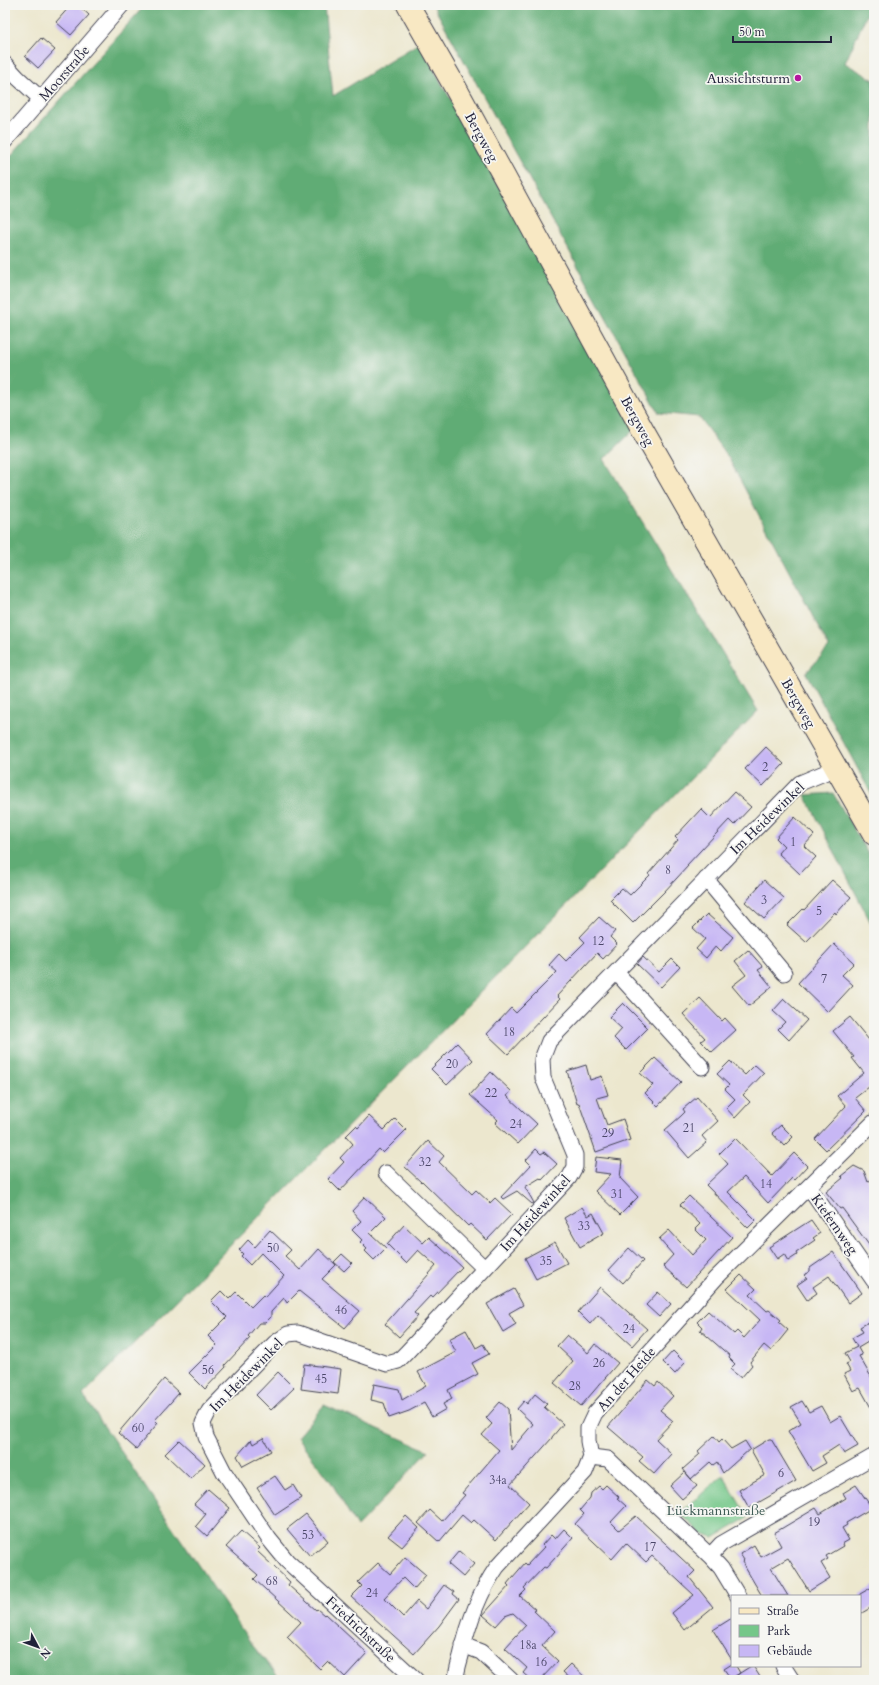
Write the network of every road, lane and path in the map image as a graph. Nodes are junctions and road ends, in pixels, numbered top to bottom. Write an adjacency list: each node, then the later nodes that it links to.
1 (122, 5): 4 (street, Moorstraße)
2 (408, 5): 6 (main road, Bergweg)
3 (5, 64): 4 (street)
4 (41, 99): 5 (street, Moorstraße)
5 (5, 141)
6 (836, 768): 7 (main road, Bergweg); 8 (street, Im Heidewinkel)
7 (874, 834)
8 (706, 880): 9 (street, Im Heidewinkel); 10 (street)
9 (616, 972): 11 (street); 15 (street, Im Heidewinkel)
10 (784, 973)
11 (702, 1067)
12 (874, 1122): 14 (street, An der Heide)
13 (386, 1173): 15 (street)
14 (809, 1187): 16 (street, Kiefernweg); 18 (street, An der Heide)
15 (484, 1268): 20 (street, Im Heidewinkel)
16 (874, 1281)
17 (874, 1456): 19 (street)
18 (591, 1457): 19 (street); 22 (street)
19 (710, 1556): 21 (street)
20 (306, 1578): 24 (street, Friedrichstraße)
21 (737, 1595)
22 (463, 1645): 25 (street); 26 (street)
23 (784, 1667): 27 (street)
24 (416, 1680)
25 (456, 1680)
26 (511, 1680)
27 (792, 1680)

